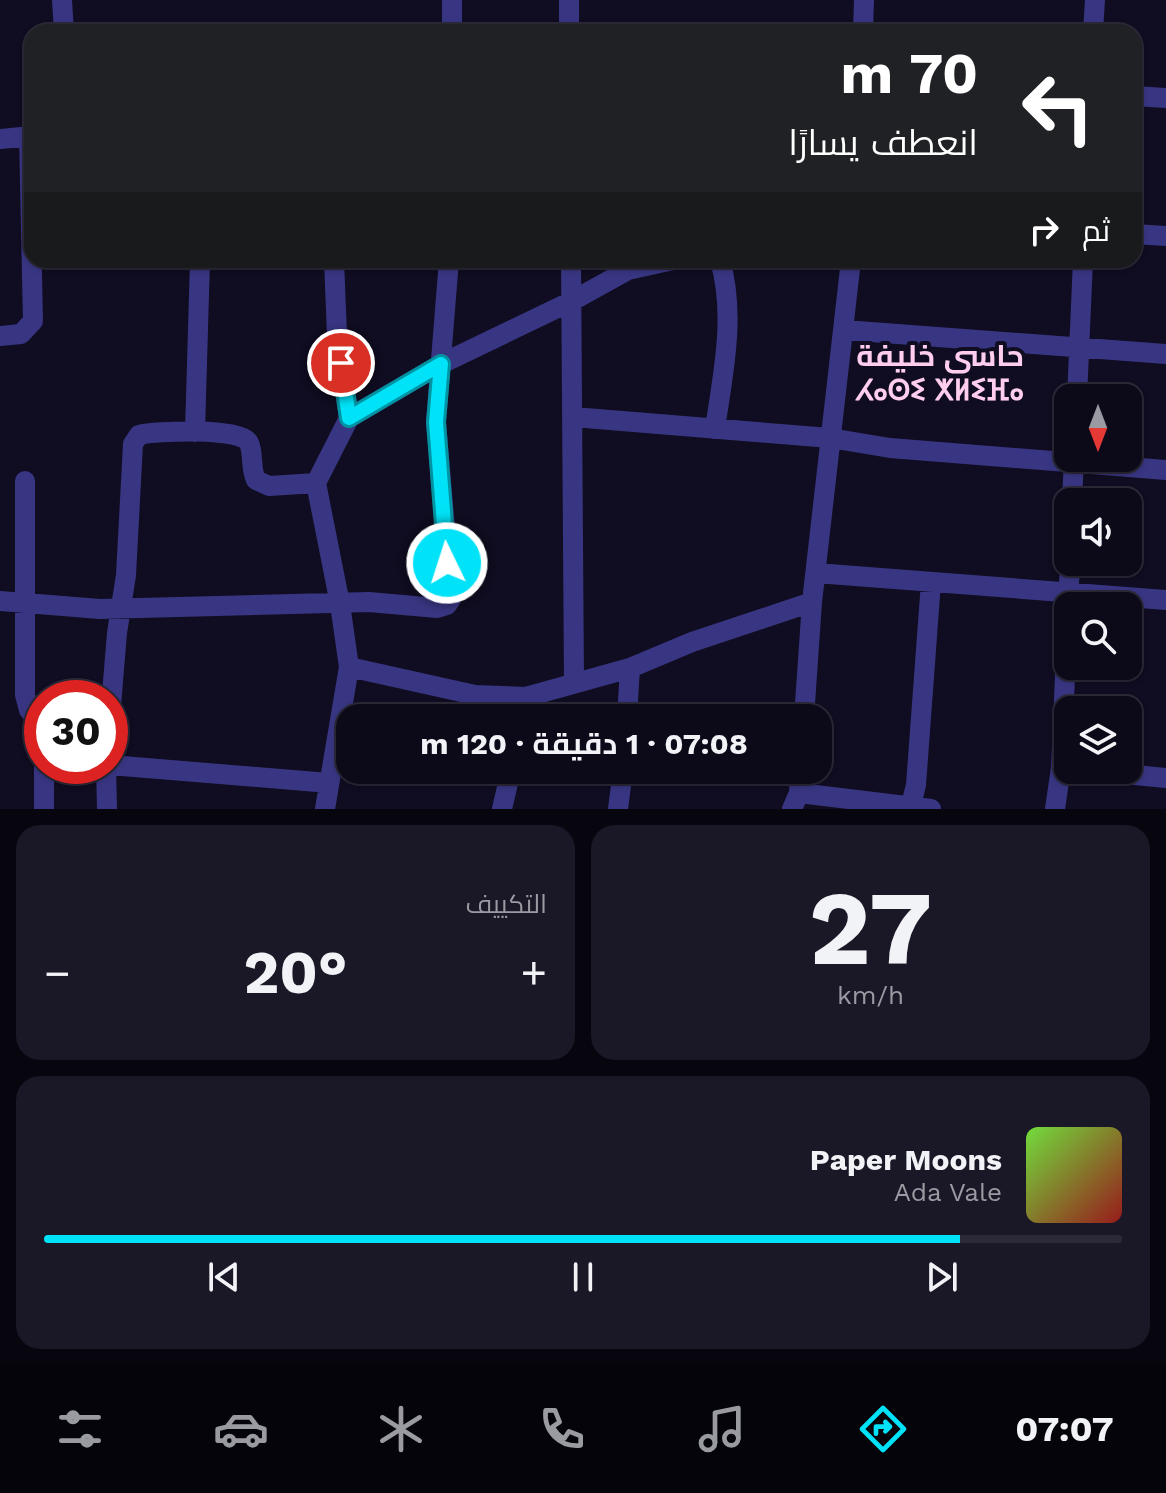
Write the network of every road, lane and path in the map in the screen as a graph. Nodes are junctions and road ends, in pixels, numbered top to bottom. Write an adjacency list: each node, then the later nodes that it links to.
1 (62, 0): 6 (street)
2 (452, 0): 7 (street)
3 (569, 0): 8 (street)
4 (864, 0): 9 (street)
5 (1095, 0): 10 (street)
6 (64, 24)
7 (452, 24)
8 (569, 24)
9 (863, 24)
10 (1094, 24)
11 (1142, 96): 12 (street)
12 (1166, 98)
13 (24, 137): 14 (street)
14 (0, 139)
15 (1142, 234): 16 (street)
16 (1166, 236)
17 (32, 268): 28 (street)
18 (200, 268): 36 (street)
19 (334, 268): 34 (street)
20 (448, 268): 31 (street)
21 (571, 268): 26 (street)
22 (637, 268): 26 (street)
23 (722, 268): 35 (street)
24 (850, 268): 27 (street)
25 (1083, 268): 29 (street)
26 (572, 301): 31 (street); 33 (street)
27 (844, 330): 29 (street); 37 (street)
28 (0, 336)
29 (1079, 348): 30 (street); 32 (street)
30 (1166, 354)
31 (441, 364): 34 (street); 52 (street)
32 (1078, 384)
33 (573, 417): 35 (street); 58 (street)
34 (349, 418): 42 (street)
35 (715, 429): 37 (street)
36 (195, 432): 42 (street); 53 (street)
37 (830, 438): 38 (street); 43 (street)
38 (1054, 459)
39 (1142, 467): 40 (street)
40 (1166, 470)
41 (25, 481): 51 (street)
42 (316, 483): 52 (street)
43 (816, 573): 45 (street); 50 (street)
44 (1070, 576): 46 (street)
45 (931, 582): 46 (street); 73 (street)
46 (1069, 592)
47 (1142, 598): 48 (street)
48 (1166, 600)
49 (0, 601): 51 (street)
50 (812, 602): 55 (street); 62 (street)
51 (25, 604): 53 (street); 56 (street)
52 (340, 604): 53 (street); 54 (street)
53 (122, 608): 57 (street)
54 (349, 667): 59 (street); 66 (street)
55 (630, 668): 58 (street); 61 (street)
56 (25, 680)
57 (113, 680)
58 (574, 683): 59 (street)
59 (526, 697): 60 (street)
60 (525, 704)
61 (628, 704)
62 (805, 704)
63 (128, 768): 66 (street)
64 (1142, 776): 65 (street)
65 (1166, 778)
66 (329, 783): 76 (street)
67 (44, 784): 74 (street)
68 (108, 784): 75 (street)
69 (508, 784): 77 (street)
70 (621, 784): 78 (street)
71 (1060, 784): 79 (street)
72 (796, 801): 73 (street)
73 (917, 808)
74 (44, 809)
75 (107, 809)
76 (325, 809)
77 (502, 809)
78 (618, 809)
79 (1055, 809)

